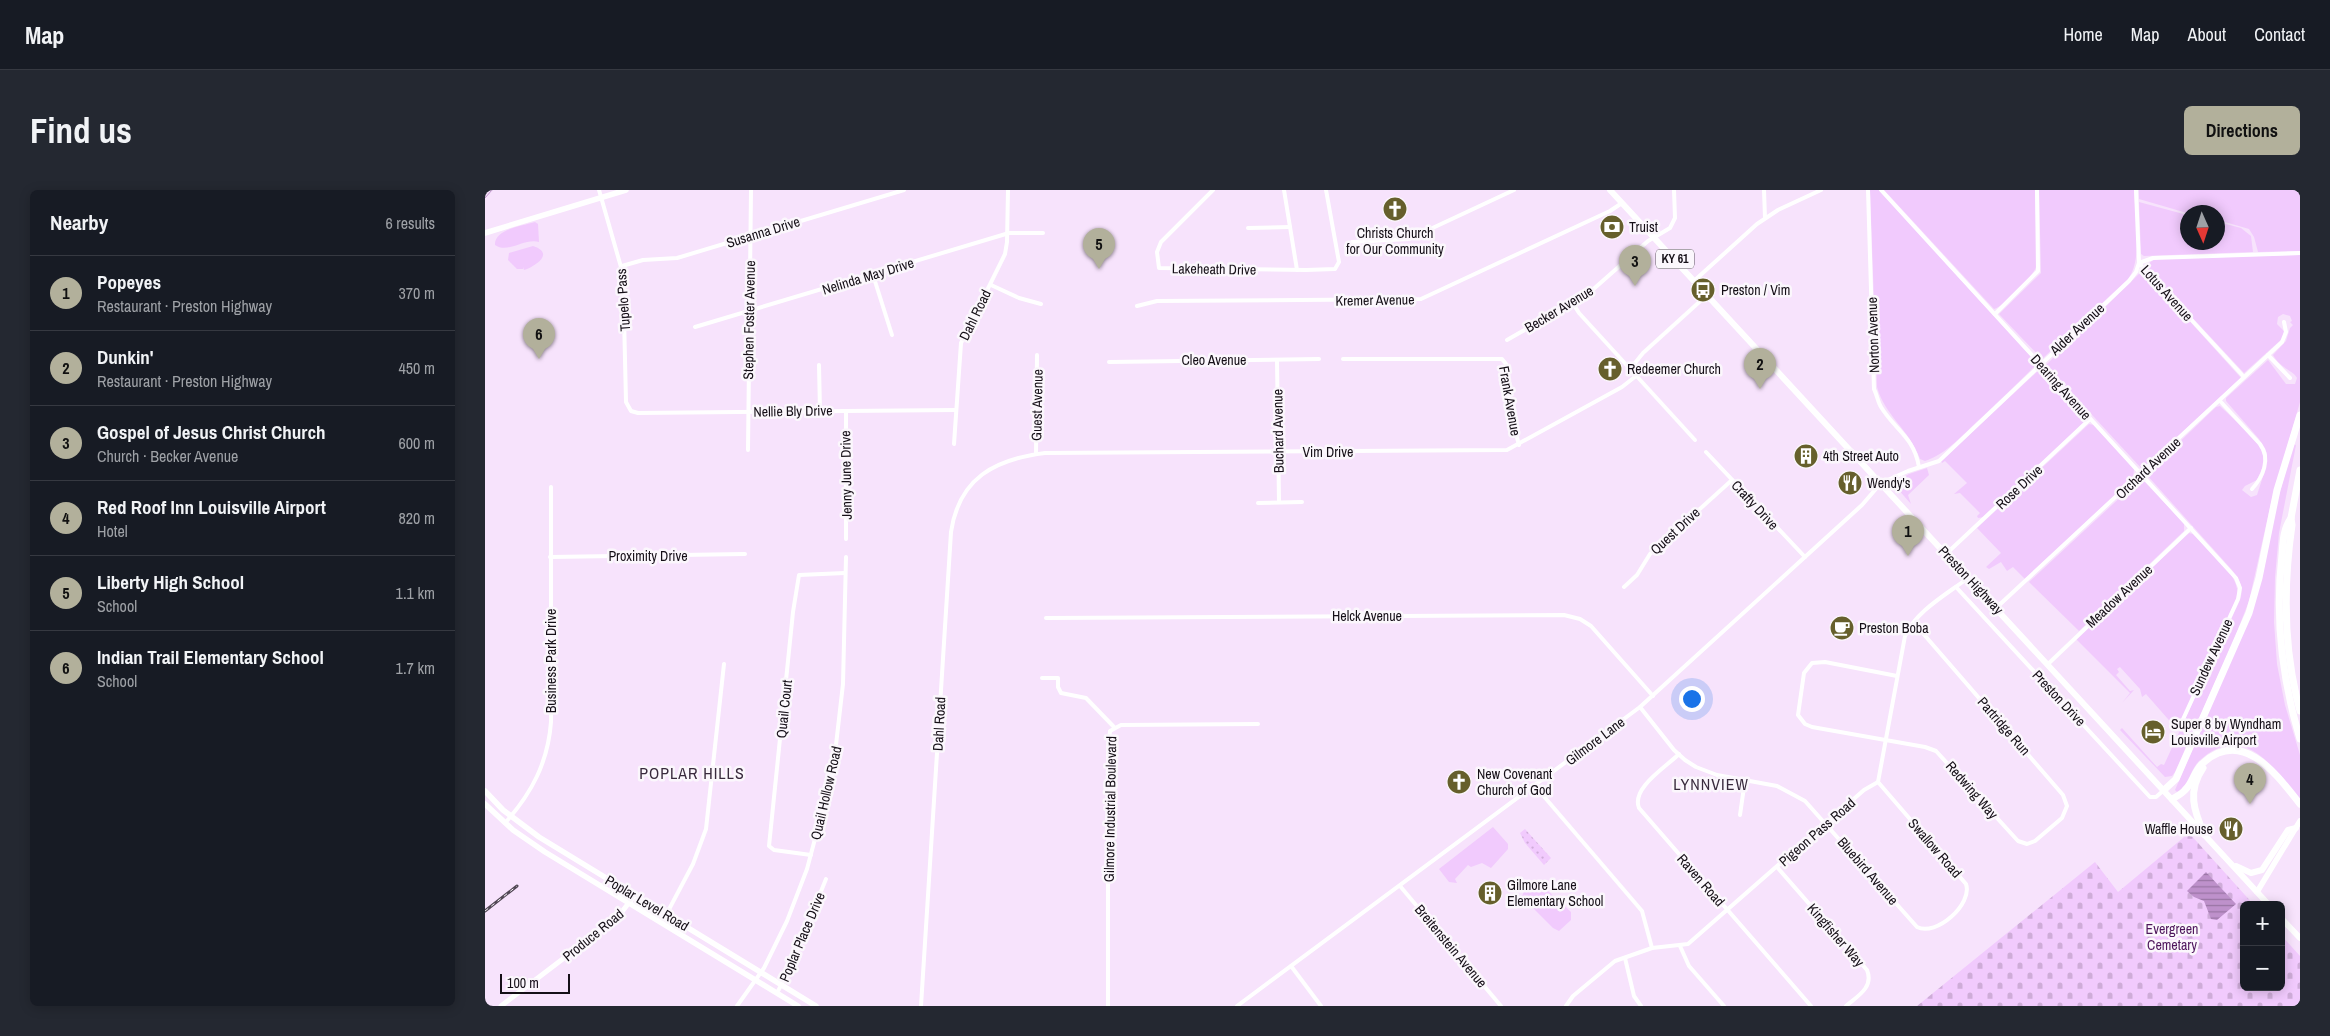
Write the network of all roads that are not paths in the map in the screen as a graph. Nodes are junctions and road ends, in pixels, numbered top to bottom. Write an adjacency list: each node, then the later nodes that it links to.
1 (599, 190): 18 (street, Tupelo Pass)
2 (626, 190): 18 (main road)
3 (751, 190): 26 (street, Stephen Foster Avenue)
4 (903, 190): 26 (street, Susanna Drive)
5 (1008, 190): 25 (street, Dahl Road)
6 (1213, 190): 32 (street, Lakeheath Drive)
7 (1284, 190): 22 (street)
8 (1326, 190): 32 (street)
9 (1514, 190): 28 (street)
10 (1611, 190): 19 (main road, Preston Highway / KY 61)
11 (1674, 190): 27 (street, Becker Avenue)
12 (1765, 190): 20 (street)
13 (1821, 190): 20 (street)
14 (1868, 190): 74 (street, Norton Avenue)
15 (1881, 190): 41 (street, Dearing Avenue)
16 (2037, 190): 41 (street)
17 (2136, 190): 30 (street, Lotus Avenue)
18 (601, 198): 23 (main road); 31 (street, Tupelo Pass)
19 (1622, 203): 27 (main road, Preston Highway / KY 61); 39 (street, Kremer Avenue)
20 (1765, 218): 34 (street)
21 (1248, 228): 22 (street)
22 (1290, 228): 32 (street)
23 (485, 233)
24 (1043, 233): 25 (street, Nelinda May Drive)
25 (1007, 234): 33 (street, Nelinda May Drive); 35 (street, Dahl Road)
26 (750, 236): 31 (street, Susanna Drive); 40 (street, Stephen Foster Avenue)
27 (1655, 238): 34 (main road, Preston Highway / KY 61); 37 (street, Becker Avenue)
28 (1352, 242)
29 (2300, 253): 30 (street)
30 (2139, 263): 52 (street, Alder Avenue); 56 (street, Lotus Avenue)
31 (622, 266): 60 (street, Tupelo Pass)
32 (1297, 270)
33 (873, 275): 40 (street, Nelinda May Drive); 44 (street)
34 (1695, 280): 36 (main road, Preston Highway / KY 61)
35 (991, 285): 38 (street); 59 (street, Dahl Road)
36 (1707, 294): 54 (street); 78 (main road, Preston Highway / KY 61)
37 (1572, 302): 45 (street, Becker Avenue); 54 (street)
38 (1041, 304)
39 (1137, 306)
40 (749, 312): 43 (street, Nelinda May Drive); 63 (street, Stephen Foster Avenue)
41 (1995, 314): 52 (street, Dearing Avenue)
42 (2284, 322): 47 (street, Orchard Avenue)
43 (695, 327)
44 (892, 335)
45 (1507, 340)
46 (1037, 355): 72 (street, Guest Avenue)
47 (2268, 355): 56 (street, Orchard Avenue); 57 (street)
48 (1319, 359): 50 (street, Cleo Avenue)
49 (1343, 359): 68 (street, Frank Avenue)
50 (1277, 360): 51 (street, Cleo Avenue); 70 (street, Buchard Avenue)
51 (1109, 362)
52 (2041, 364): 65 (street, Dearing Avenue); 74 (street, Alder Avenue)
53 (819, 365): 61 (street)
54 (1631, 368): 55 (street)
55 (1636, 376): 66 (street); 68 (street, Vim Drive)
56 (2244, 377): 58 (street, Orchard Avenue)
57 (2289, 378)
58 (2219, 401): 76 (street, Orchard Avenue); 80 (street)
59 (956, 410): 62 (street, Nellie Bly Drive); 67 (street, Dahl Road)
60 (631, 411): 63 (street, Nellie Bly Drive)
61 (820, 411): 62 (street, Nellie Bly Drive); 63 (street, Nellie Bly Drive)
62 (846, 411): 86 (street, Jenny June Drive)
63 (748, 412): 69 (street, Stephen Foster Avenue)
64 (2300, 415): 117 (highway)
65 (2090, 419): 76 (street, Dearing Avenue); 88 (street, Rose Drive)
66 (1695, 440)
67 (954, 444)
68 (1519, 445): 70 (street, Vim Drive)
69 (748, 450)
70 (1279, 452): 72 (street, Vim Drive); 81 (street, Buchard Avenue)
71 (1705, 452): 77 (street, Crafty Drive)
72 (1036, 454): 73 (street, Vim Drive)
73 (1001, 463): 157 (street, Dahl Road)
74 (1919, 467): 78 (street, Alder Avenue)
75 (2300, 470): 84 (highway)
76 (2141, 474): 85 (street, Dearing Avenue); 97 (street, Orchard Avenue)
77 (1732, 480): 91 (street, Crafty Drive); 95 (street, Quest Drive)
78 (1881, 483): 88 (main road, Preston Highway / KY 61); 91 (street, Gilmore Lane)
79 (551, 487): 89 (street, Business Park Drive)
80 (2252, 489)
81 (1279, 502): 82 (street); 83 (street)
82 (1302, 502)
83 (1258, 503)
84 (2291, 518): 106 (highway); 110 (highway)
85 (2191, 528): 94 (street, Dearing Avenue); 101 (street, Meadow Avenue)
86 (846, 539)
87 (745, 554): 89 (street, Proximity Drive)
88 (1946, 554): 93 (main road, Preston Highway / KY 61)
89 (550, 557): 123 (street, Business Park Drive)
90 (846, 557): 92 (street)
91 (1805, 557): 104 (street, Gilmore Lane)
92 (845, 573): 130 (street, Quail Hollow Road); 130 (street, Quail Court)
93 (1968, 578): 96 (street); 97 (main road, Preston Highway / KY 61)
94 (2239, 585): 109 (street, Sundew Avenue)
95 (1625, 587)
96 (1956, 587): 99 (street); 117 (street, Preston Drive)
97 (1996, 608): 101 (main road, Preston Highway / KY 61)
98 (1046, 618): 104 (street, Helck Avenue)
99 (1914, 623): 102 (street); 128 (street, Partridge Run)
100 (724, 664): 140 (street)
101 (2048, 664): 117 (main road, Preston Highway / KY 61)
102 (1897, 676): 111 (street); 111 (street, Redwing Way)
103 (1042, 678): 108 (street)
104 (1653, 696): 105 (street, Gilmore Lane)
105 (1640, 708): 113 (street, Bluebird Avenue); 116 (street, Gilmore Lane)
106 (2300, 711)
107 (1258, 724): 108 (street, Gilmore Industrial Boulevard)
108 (1115, 727): 158 (street, Gilmore Industrial Boulevard)
109 (2179, 728)
110 (2300, 738)
111 (1886, 740): 115 (street); 128 (street, Redwing Way)
112 (2234, 751): 119 (highway); 120 (highway); 129 (highway)
113 (1679, 754): 114 (street, Bluebird Avenue); 139 (street, Raven Road)
114 (1745, 780): 122 (street); 126 (street, Bluebird Avenue)
115 (1878, 782): 126 (street, Pigeon Pass Road); 141 (street, Swallow Road)
116 (1535, 786): 134 (street, Gilmore Lane); 145 (street)
117 (2165, 790): 119 (main road, Preston Highway / KY 61)
118 (485, 791): 123 (main road, Poplar Level Road)
119 (2173, 799): 129 (main road, Preston Highway / KY 61)
120 (2299, 803)
121 (485, 804): 125 (main road, Poplar Level Road)
122 (1740, 815)
123 (511, 816): 125 (street, Business Park Drive); 136 (main road, Poplar Level Road)
124 (2300, 821): 127 (main road)
125 (505, 823): 138 (main road, Poplar Level Road)
126 (1827, 823): 132 (street, Pigeon Pass Road); 141 (street, Bluebird Avenue)
127 (2296, 828): 131 (main road); 135 (main road)
128 (2048, 831)
129 (2204, 834): 131 (main road, Preston Highway / KY 61)
130 (811, 855): 148 (street, Quail Hollow Road)
131 (2230, 862): 135 (main road, Preston Highway / KY 61)
132 (1777, 867): 139 (street, Pigeon Pass Road); 152 (street, Kingfisher Way)
133 (826, 879): 150 (street, Poplar Place Drive)
134 (1400, 886): 147 (street, Gilmore Lane); 161 (street, Breitenstein Avenue)
135 (2257, 892): 137 (main road, Preston Highway / KY 61)
136 (633, 896): 138 (street, Produce Road); 140 (main road, Poplar Level Road)
137 (2265, 901)
138 (629, 904): 149 (main road, Poplar Level Road); 153 (street, Produce Road)
139 (1727, 910): 144 (street, Pigeon Pass Road); 165 (street, Raven Road)
140 (666, 915): 148 (main road, Poplar Level Road)
141 (1950, 916)
142 (2285, 922): 143 (main road)
143 (2300, 938)
144 (1680, 946): 145 (street, Pigeon Pass Road); 164 (street)
145 (1652, 948): 146 (street, Pigeon Pass Road)
146 (1625, 958): 162 (street, Pigeon Pass Road); 163 (street)
147 (1291, 966): 159 (street, Gilmore Lane); 160 (street)
148 (761, 973): 149 (street, Quail Hollow Road); 150 (main road, Poplar Level Road)
149 (755, 980): 151 (main road, Poplar Level Road); 154 (street, Quail Hollow Road)
150 (782, 985): 151 (street, Poplar Place Drive); 156 (main road, Poplar Level Road)
151 (777, 993): 155 (main road, Poplar Level Road)
152 (1847, 1005)
153 (501, 1006)
154 (737, 1006)
155 (798, 1006)
156 (816, 1006)
157 (921, 1006)
158 (1108, 1006)
159 (1237, 1006)
160 (1321, 1006)
161 (1501, 1006)
162 (1566, 1006)
163 (1641, 1006)
164 (1724, 1006)
165 (1811, 1006)

